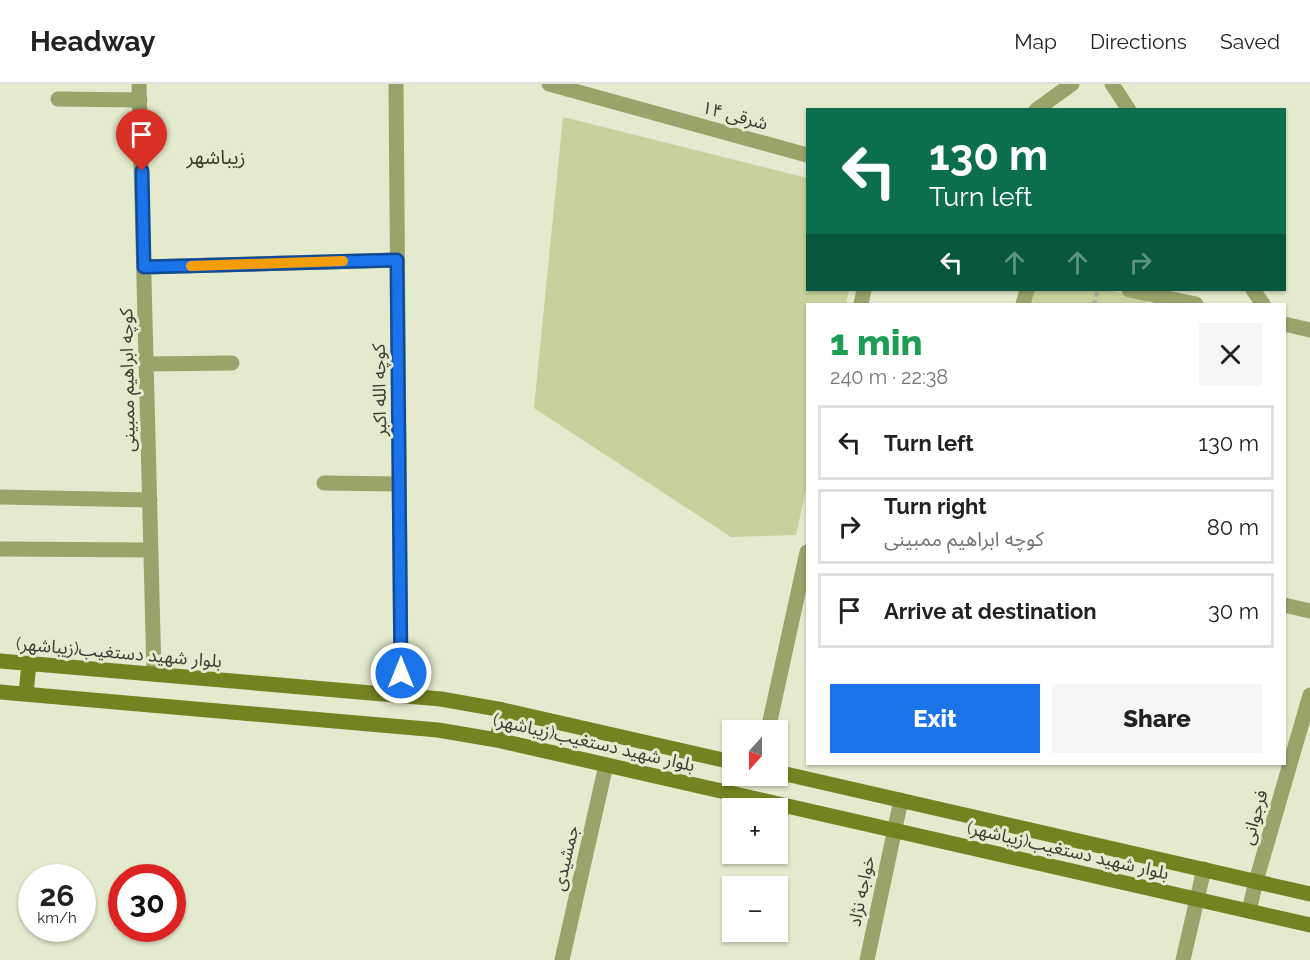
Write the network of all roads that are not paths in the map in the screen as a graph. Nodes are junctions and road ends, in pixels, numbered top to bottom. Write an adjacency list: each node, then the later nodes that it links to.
1 (140, 84): 7 (street, کوچه ابراهیم ممبینی)
2 (396, 84): 11 (street, کوچه الله اکبر)
3 (549, 84): 10 (street, ۱۴ شرقی)
4 (1072, 84): 8 (street)
5 (1112, 84): 9 (street)
6 (58, 99): 7 (street)
7 (140, 100): 12 (street, کوچه ابراهیم ممبینی)
8 (1039, 108)
9 (1129, 108)
10 (806, 155)
11 (397, 260): 12 (street); 23 (street, کوچه الله اکبر)
12 (144, 267): 21 (street, کوچه ابراهیم ممبینی)
13 (1131, 291): 15 (street)
14 (1253, 291): 17 (street)
15 (1153, 300): 16 (street)
16 (1185, 303)
17 (1262, 303)
18 (1286, 324): 19 (street)
19 (1310, 330)
20 (232, 363): 21 (street)
21 (146, 364): 25 (street, کوچه ابراهیم ممبینی)
22 (324, 483): 23 (street)
23 (399, 484): 37 (street, کوچه الله اکبر)
24 (0, 497): 25 (street)
25 (150, 500): 27 (street, کوچه ابراهیم ممبینی)
26 (0, 549): 27 (street)
27 (151, 550): 33 (street, کوچه ابراهیم ممبینی)
28 (806, 557): 39 (street)
29 (1286, 605): 30 (street)
30 (1310, 611)
31 (0, 661): 32 (street, بلوار شهید دستغیب(زیباشهر))
32 (29, 663): 33 (street, بلوار شهید دستغیب(زیباشهر)); 35 (street)
33 (154, 674): 37 (street, بلوار شهید دستغیب(زیباشهر))
34 (0, 692): 35 (street, بلوار شهید دستغیب(زیباشهر))
35 (26, 694): 40 (street, بلوار شهید دستغیب(زیباشهر))
36 (1310, 695): 47 (street, فرجوانی)
37 (401, 696): 38 (street, بلوار شهید دستغیب(زیباشهر))
38 (503, 710): 40 (street); 41 (street, بلوار شهید دستغیب(زیباشهر))
39 (770, 720)
40 (497, 740): 42 (street, بلوار شهید دستغیب(زیباشهر))
41 (722, 760)
42 (606, 765): 45 (street, بلوار شهید دستغیب(زیباشهر)); 52 (street, جمشیدی)
43 (788, 774): 44 (street, بلوار شهید دستغیب(زیباشهر))
44 (901, 800): 45 (street, خواجه نژاد); 46 (street, بلوار شهید دستغیب(زیباشهر))
45 (895, 830): 49 (street, بلوار شهید دستغیب(زیباشهر)); 53 (street, خواجه نژاد)
46 (1204, 870): 47 (street, بلوار شهید دستغیب(زیباشهر)); 49 (street)
47 (1256, 881): 48 (street, بلوار شهید دستغیب(زیباشهر)); 50 (street, فرجوانی)
48 (1310, 894)
49 (1197, 899): 50 (street, بلوار شهید دستغیب(زیباشهر)); 54 (street)
50 (1249, 911): 51 (street, بلوار شهید دستغیب(زیباشهر))
51 (1310, 925)
52 (562, 960)
53 (867, 960)
54 (1184, 960)

